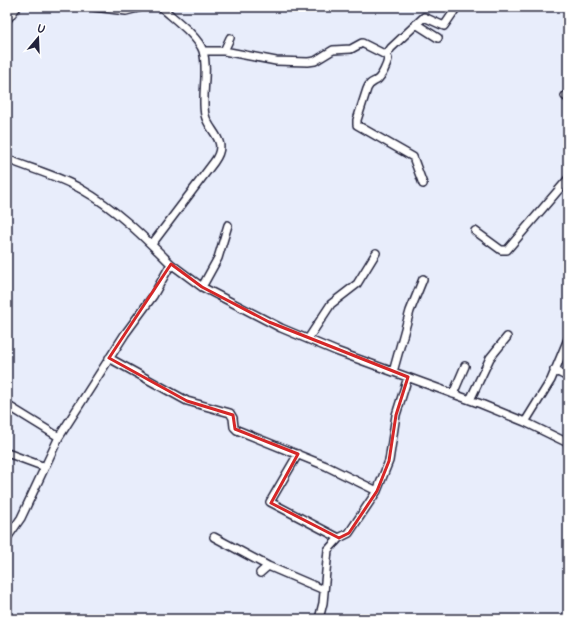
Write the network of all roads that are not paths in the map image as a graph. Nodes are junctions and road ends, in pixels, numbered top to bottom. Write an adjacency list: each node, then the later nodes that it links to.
1 (17, 7): 6 (street)
2 (94, 7): 3 (street)
3 (142, 7)
4 (161, 7): 10 (street)
5 (457, 7): 7 (street)
6 (8, 17)
7 (416, 24): 9 (street); 12 (street)
8 (230, 38): 11 (street)
9 (438, 38)
10 (203, 51): 11 (street); 18 (street)
11 (224, 51): 12 (street)
12 (386, 55): 15 (street)
13 (7, 159): 18 (street)
14 (568, 179): 17 (street)
15 (423, 184)
16 (228, 226): 22 (street)
17 (475, 232)
18 (152, 244): 20 (street)
19 (376, 253): 24 (street)
20 (171, 264): 22 (street); 26 (street)
21 (423, 279): 29 (street)
22 (202, 287): 24 (street)
23 (507, 337): 33 (street)
24 (308, 339): 29 (street)
25 (568, 340): 28 (street)
26 (109, 358): 36 (street); 39 (street)
27 (465, 366): 32 (street)
28 (554, 370): 31 (street); 35 (street)
29 (393, 372): 30 (street)
30 (408, 377): 32 (street); 41 (street)
31 (568, 377)
32 (453, 394): 33 (street)
33 (470, 400): 35 (street)
34 (7, 405): 36 (street)
35 (525, 422): 37 (street)
36 (59, 436): 40 (street)
37 (568, 443)
38 (7, 453): 40 (street)
39 (298, 454): 41 (street); 45 (street)
40 (45, 467): 42 (street)
41 (377, 491): 45 (street)
42 (9, 530): 44 (street)
43 (214, 537): 46 (street)
44 (7, 538)
45 (339, 538): 48 (street)
46 (268, 566): 47 (street); 48 (street)
47 (260, 573)
48 (324, 590): 49 (street)
49 (319, 619)

